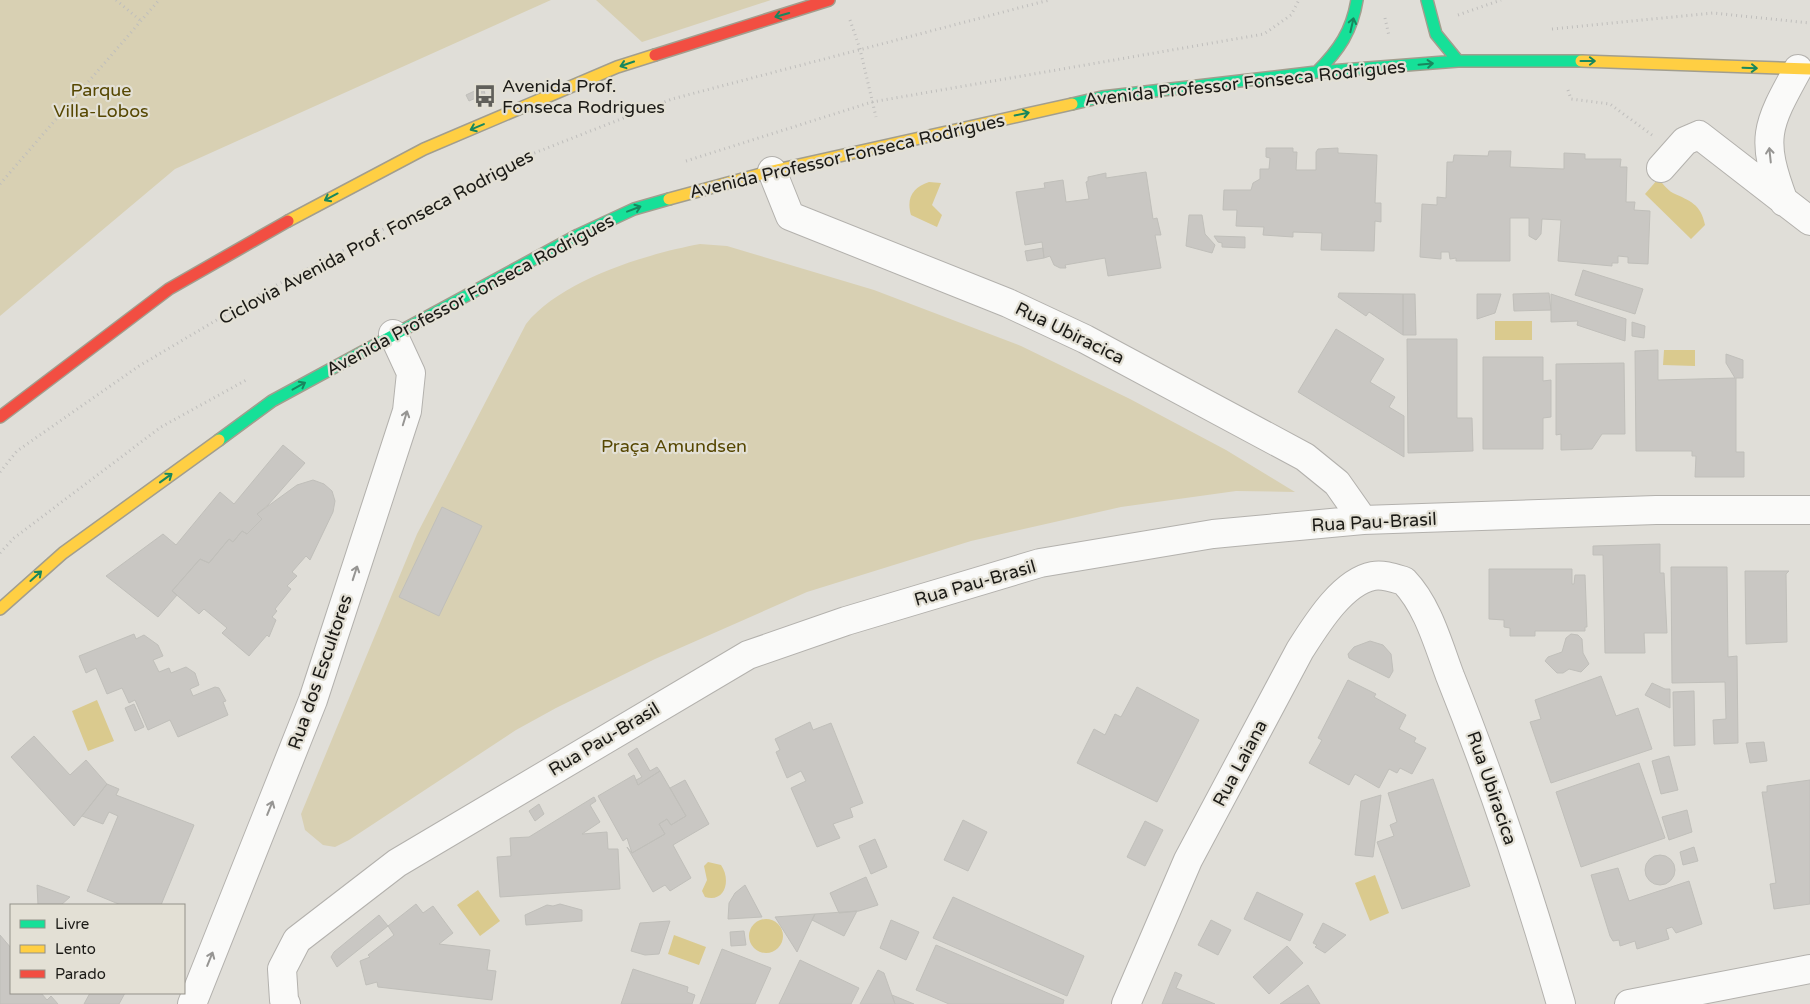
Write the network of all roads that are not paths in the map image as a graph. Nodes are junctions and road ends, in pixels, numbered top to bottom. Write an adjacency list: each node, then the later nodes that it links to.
1 (829, 0): 12 (highway, one-way to 12)
2 (1357, 0): 6 (highway, one-way to 2)
3 (1426, 0): 4 (highway)
4 (1458, 61): 5 (highway, Avenida Professor Fonseca Rodrigues, one-way to 5); 6 (highway, Avenida Professor Fonseca Rodrigues, one-way to 4)
5 (1804, 69): 9 (street, one-way to 5)
6 (1317, 72): 8 (highway, Avenida Professor Fonseca Rodrigues, one-way to 6)
7 (1668, 160): 9 (street)
8 (772, 171): 11 (highway, Avenida Professor Fonseca Rodrigues, one-way to 8); 14 (street, Rua Ubiracica)
9 (1784, 202): 10 (street)
10 (1810, 221)
11 (393, 334): 16 (highway, Avenida Professor Fonseca Rodrigues, one-way to 11); 18 (street, Rua dos Escultores, one-way to 11)
12 (0, 416)
13 (1810, 510): 14 (street, Rua Pau-Brasil)
14 (1363, 520): 19 (street, Rua Pau-Brasil)
15 (1404, 581): 20 (street, Rua Laiana); 21 (street, Rua Ubiracica)
16 (0, 609)
17 (1810, 969): 22 (street)
18 (192, 1004)
19 (286, 1004)
20 (1126, 1004)
21 (1561, 1004)
22 (1630, 1004)

